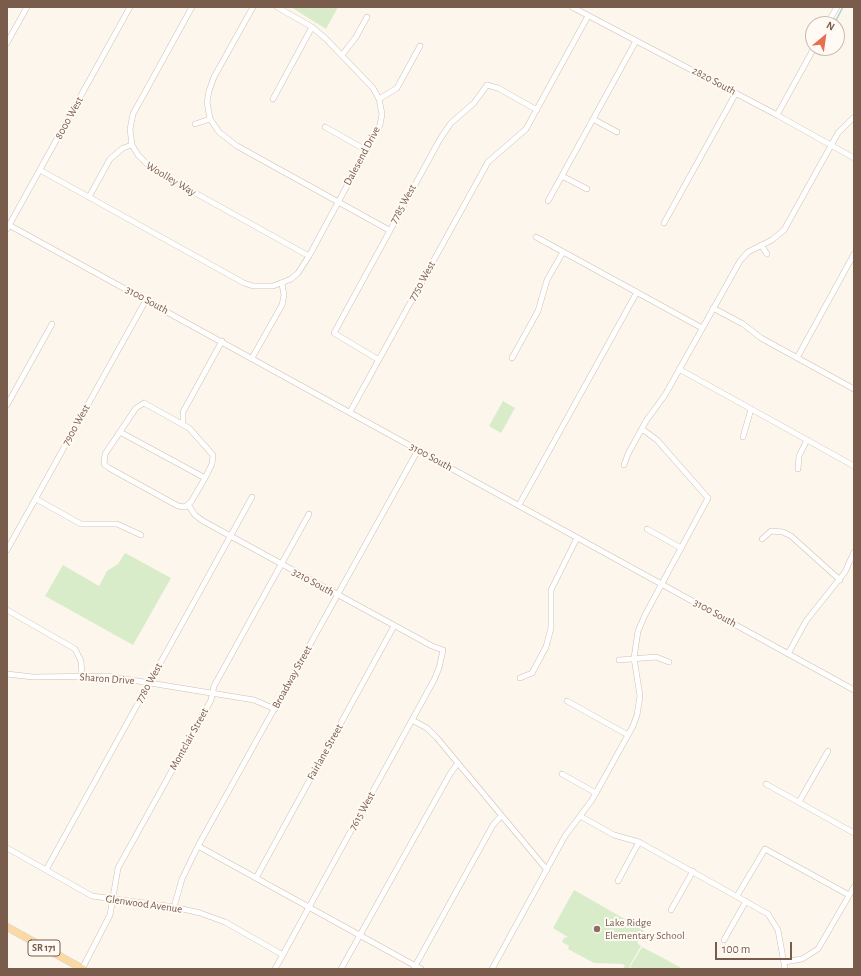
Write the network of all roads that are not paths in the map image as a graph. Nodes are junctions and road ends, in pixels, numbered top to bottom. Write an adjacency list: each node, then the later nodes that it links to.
1 (26, 7): 13 (street)
2 (130, 7): 32 (street, 8000 West)
3 (192, 7): 28 (street)
4 (253, 7): 23 (street)
5 (277, 7): 11 (street, Dalesend Drive)
6 (572, 7): 8 (street, 2820 South)
7 (837, 7): 9 (street)
8 (588, 16): 12 (street, 2820 South); 20 (street, 7750 West)
9 (832, 16)
10 (367, 17): 15 (street)
11 (312, 27): 15 (street, Dalesend Drive); 18 (street)
12 (636, 41): 17 (street, 2820 South); 24 (street)
13 (7, 43)
14 (420, 46): 19 (street)
15 (342, 55): 19 (street, Dalesend Drive)
16 (810, 56): 21 (street)
17 (736, 93): 21 (street, 2820 South); 38 (street)
18 (273, 99)
19 (379, 100): 30 (street, Dalesend Drive)
20 (537, 110): 40 (street, 7785 West); 57 (street, 7750 West)
21 (777, 115): 29 (street, 2820 South)
22 (854, 117): 29 (street)
23 (210, 119): 25 (street); 37 (street)
24 (593, 119): 27 (street); 33 (street)
25 (195, 124)
26 (325, 127): 30 (street)
27 (617, 132)
28 (132, 145): 35 (street); 46 (street, Woolley Way)
29 (832, 146): 31 (street, 2820 South); 42 (street)
30 (366, 150): 37 (street, Dalesend Drive)
31 (854, 158)
32 (40, 170): 35 (street); 39 (street, 8000 West)
33 (562, 176): 34 (street); 36 (street)
34 (587, 189)
35 (89, 197): 47 (street)
36 (548, 201)
37 (338, 202): 40 (street); 46 (street, Dalesend Drive)
38 (664, 222)
39 (8, 226): 49 (street, 3100 South)
40 (389, 230): 57 (street, 7785 West)
41 (536, 237): 43 (street)
42 (761, 245): 44 (street); 50 (street)
43 (563, 252): 48 (street); 55 (street)
44 (767, 254)
45 (854, 254): 56 (street)
46 (309, 256): 47 (street, Dalesend Drive)
47 (282, 284): 54 (street)
48 (637, 292): 52 (street); 77 (street)
49 (146, 300): 53 (street, 3100 South); 76 (street, 7900 West)
50 (713, 308): 52 (street); 56 (street)
51 (52, 324): 60 (street)
52 (702, 328): 58 (street)
53 (222, 341): 54 (street, 3100 South); 62 (street)
54 (252, 358): 63 (street, 3100 South)
55 (512, 358)
56 (797, 358): 59 (street)
57 (379, 360): 63 (street, 7750 West)
58 (679, 369): 61 (street); 66 (street)
59 (854, 389)
60 (7, 405)
61 (751, 409): 68 (street); 69 (street)
62 (183, 412): 64 (street); 65 (street)
63 (350, 412): 70 (street, 3100 South)
64 (172, 417): 65 (street); 67 (street)
65 (183, 424): 74 (street)
66 (642, 429): 71 (street); 85 (street)
67 (120, 432): 74 (street); 78 (street)
68 (743, 438)
69 (807, 440): 72 (street); 73 (street)
70 (418, 450): 77 (street, 3100 South); 91 (street, Broadway Street)
71 (624, 465)
72 (854, 466)
73 (798, 469)
74 (204, 478): 78 (street)
75 (252, 497): 82 (street, 7780 West)
76 (36, 499): 81 (street); 86 (street, 7900 West)
77 (519, 505): 83 (street, 3100 South)
78 (187, 506): 82 (street, 3210 South)
79 (309, 514): 88 (street, Montclair Street)
80 (647, 529): 85 (street)
81 (141, 535)
82 (230, 536): 88 (street, 3210 South); 102 (street, 7780 West)
83 (577, 538): 90 (street, 3100 South); 101 (street)
84 (762, 539): 89 (street)
85 (682, 548): 90 (street)
86 (7, 550)
87 (854, 552): 89 (street)
88 (281, 564): 91 (street, 3210 South); 104 (street, Montclair Street)
89 (840, 580): 95 (street)
90 (662, 584): 95 (street, 3100 South); 96 (street)
91 (337, 595): 93 (street, 3210 South); 106 (street, Broadway Street)
92 (7, 610): 100 (street)
93 (394, 626): 94 (street, 3210 South); 124 (street, Fairlane Street)
94 (443, 650): 107 (street, 7615 West)
95 (788, 654): 103 (street, 3100 South)
96 (634, 658): 97 (street); 98 (street); 108 (street)
97 (619, 660)
98 (669, 662)
99 (7, 674): 100 (street, Sharon Drive)
100 (82, 676): 102 (street, Sharon Drive)
101 (520, 678)
102 (150, 683): 104 (street, Sharon Drive); 121 (street, 7780 West)
103 (854, 690)
104 (213, 693): 106 (street, Sharon Drive); 129 (street, Montclair Street)
105 (567, 701): 108 (street)
106 (275, 709): 119 (street, Broadway Street)
107 (412, 720): 110 (street); 132 (street, 7615 West)
108 (628, 735): 113 (street)
109 (828, 751): 114 (street)
110 (458, 764): 115 (street); 135 (street)
111 (562, 774): 113 (street)
112 (766, 784): 114 (street)
113 (596, 793): 116 (street)
114 (799, 802): 117 (street)
115 (501, 816): 122 (street); 139 (street)
116 (580, 816): 118 (street); 122 (street)
117 (854, 832)
118 (639, 842): 123 (street); 125 (street)
119 (198, 846): 124 (street); 131 (street, Broadway Street)
120 (7, 848): 121 (street, Glenwood Avenue)
121 (46, 870): 129 (street, Glenwood Avenue)
122 (546, 870): 143 (street)
123 (692, 872): 128 (street); 133 (street)
124 (256, 878): 132 (street)
125 (618, 881)
126 (854, 887): 127 (street)
127 (849, 895): 128 (street); 138 (street)
128 (737, 896): 130 (street)
129 (113, 900): 131 (street, Glenwood Avenue); 140 (street, Montclair Street)
130 (746, 901): 136 (street); 138 (street)
131 (174, 907): 137 (street, Glenwood Avenue)
132 (309, 907): 135 (street); 137 (street, 7615 West)
133 (671, 910)
134 (7, 927): 140 (main road, SR 171)
135 (360, 935): 139 (street); 142 (street)
136 (724, 940)
137 (283, 955): 141 (street, 7615 West)
138 (784, 962): 144 (street)
139 (417, 968)
140 (82, 969)
141 (275, 969)
142 (342, 969)
143 (492, 969)
144 (785, 969)

